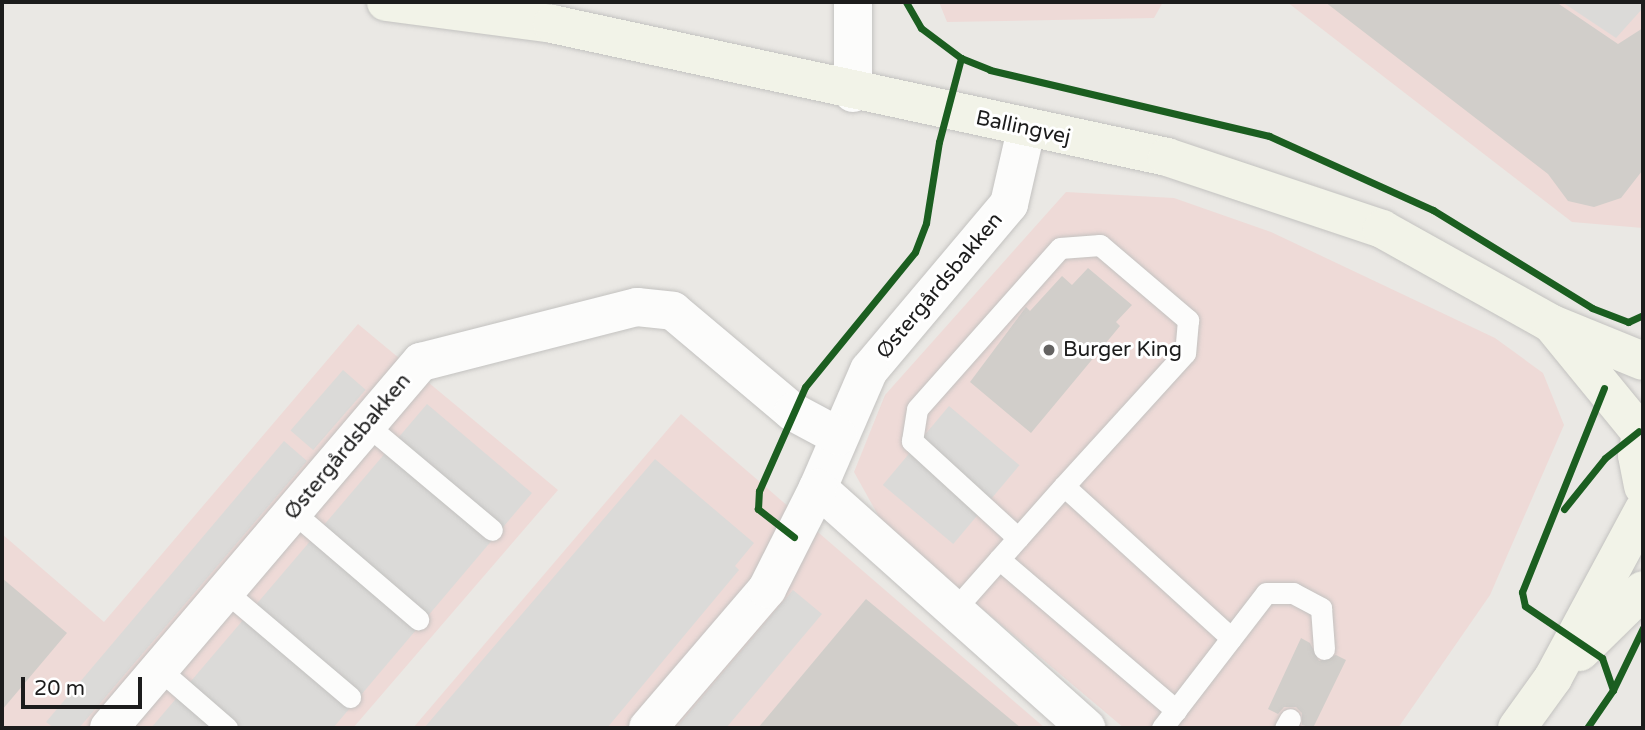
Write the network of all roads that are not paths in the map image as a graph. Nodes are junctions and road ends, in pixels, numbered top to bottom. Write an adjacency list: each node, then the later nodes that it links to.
1 (386, 2): 3 (main road, Ballingvej)
2 (853, 2): 3 (street)
3 (853, 93): 4 (main road, Ballingvej)
4 (1026, 130): 5 (main road, Ballingvej); 9 (street, Østergårdsbakken)
5 (1550, 323): 6 (main road, Ballingvej); 8 (main road, Ballingvej)
6 (1643, 361)
7 (367, 425): 9 (street, Østergårdsbakken); 14 (street, Østergårdsbakken); 15 (lane)
8 (1641, 426): 11 (main road)
9 (838, 436): 12 (street, Østergårdsbakken)
10 (1064, 486): 16 (lane); 16 (lane); 22 (lane)
11 (1643, 486)
12 (818, 488): 20 (street); 30 (street, Østergårdsbakken)
13 (1643, 511): 25 (main road)
14 (293, 512): 19 (street, Østergårdsbakken); 21 (lane)
15 (492, 530)
16 (1018, 538): 17 (lane)
17 (999, 559): 20 (lane); 27 (lane)
18 (1643, 590): 25 (main road)
19 (225, 591): 24 (street, Østergårdsbakken); 26 (lane)
20 (955, 610): 31 (street)
21 (418, 619)
22 (1231, 638): 23 (lane); 27 (lane)
23 (1324, 649)
24 (159, 669): 28 (street, Østergårdsbakken); 29 (lane)
25 (1553, 678): 33 (main road)
26 (350, 697)
27 (1176, 710): 32 (lane)
28 (108, 728)
29 (228, 728)
30 (648, 728)
31 (1086, 728)
32 (1162, 728)
33 (1517, 728)

